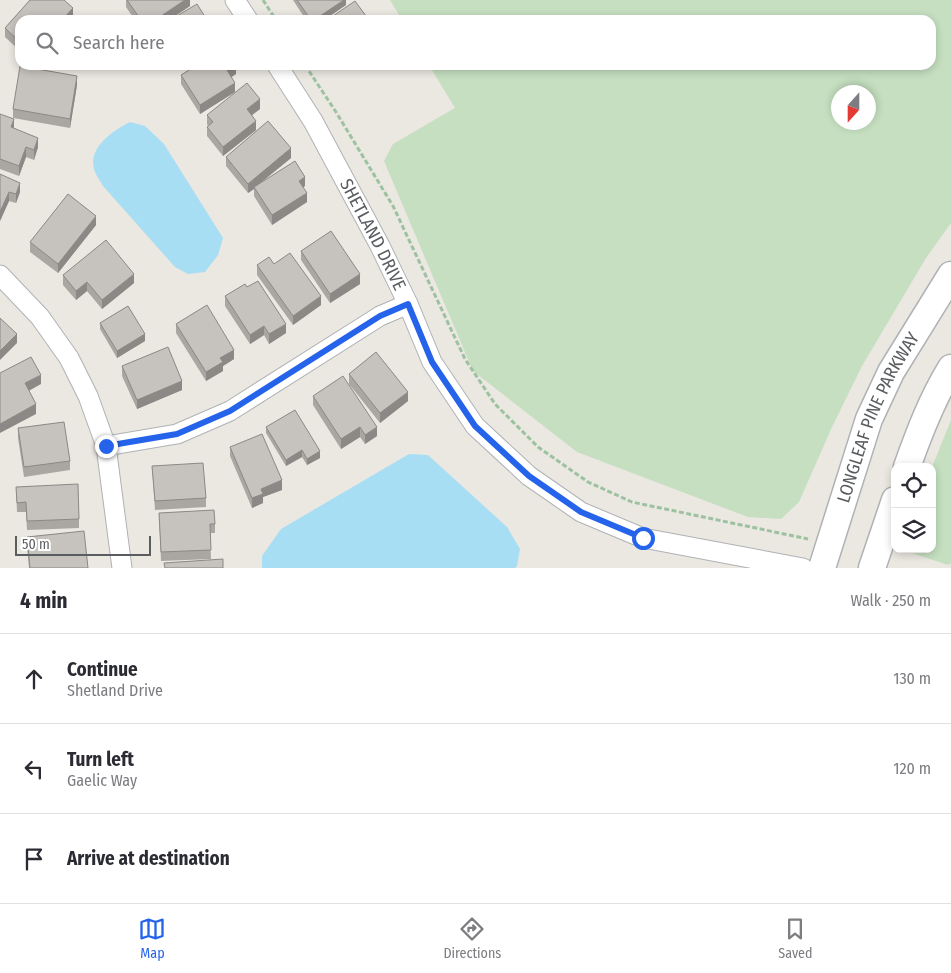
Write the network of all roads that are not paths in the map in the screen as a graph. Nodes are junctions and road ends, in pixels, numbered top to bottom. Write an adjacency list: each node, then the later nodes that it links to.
1 (235, 0): 2 (street)
2 (245, 15)
3 (280, 70): 6 (street, SHETLAND DRIVE)
4 (0, 275): 8 (street)
5 (951, 275): 13 (main road, LONGLEAF PINE PARKWAY)
6 (408, 304): 8 (street); 12 (street, SHETLAND DRIVE)
7 (951, 368): 9 (main road)
8 (106, 446): 11 (street)
9 (909, 463)
10 (892, 508): 14 (main road)
11 (122, 568)
12 (804, 568)
13 (822, 568)
14 (872, 568)

